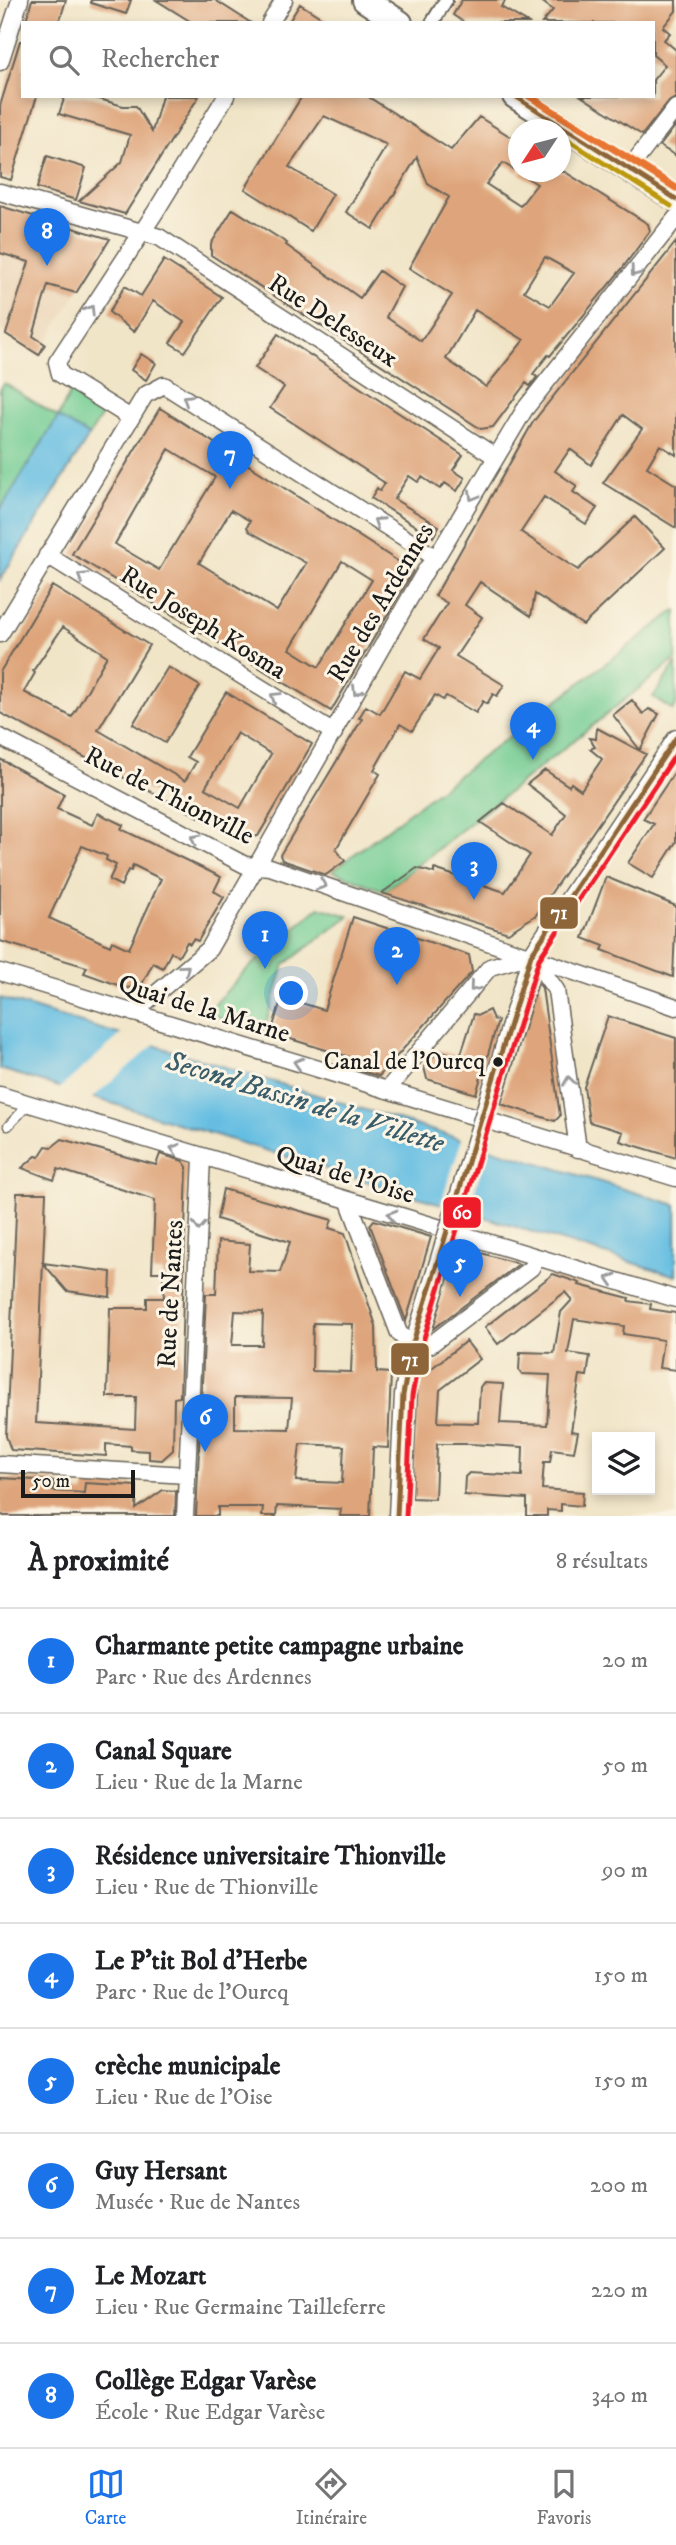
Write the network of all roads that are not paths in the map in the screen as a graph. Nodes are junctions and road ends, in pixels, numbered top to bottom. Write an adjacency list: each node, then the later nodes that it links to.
1 (20, 0): 8 (street)
2 (365, 0): 6 (main road)
3 (446, 0): 7 (street)
4 (278, 2): 5 (street)
5 (271, 21)
6 (397, 21)
7 (433, 21)
8 (0, 62)
9 (225, 98): 16 (street)
10 (518, 98): 12 (main road)
11 (676, 107): 12 (street)
12 (629, 169): 14 (main road)
13 (0, 192): 16 (street, Rue Delesseux)
14 (676, 199)
15 (676, 218): 18 (street, Rue des Ardennes, one-way to 18)
16 (142, 231): 17 (street, one-way to 16); 18 (street, Rue Delesseux)
17 (131, 418): 19 (street); 20 (street, one-way to 17)
18 (496, 457): 20 (street, Rue des Ardennes, one-way to 20)
19 (47, 555): 21 (street); 22 (street, Rue Joseph Kosma, one-way to 19)
20 (436, 558): 22 (street, Rue des Ardennes, one-way to 22)
21 (0, 634)
22 (334, 733): 25 (street, Rue des Ardennes)
23 (0, 737): 25 (street, Rue de Thionville, one-way to 23)
24 (676, 738): 27 (street)
25 (257, 866): 26 (street, Rue de Thionville, one-way to 26); 31 (street, Rue des Ardennes, one-way to 25)
26 (480, 938): 27 (street, Rue de Thionville); 28 (street)
27 (531, 956): 28 (street); 30 (street, Rue de Thionville); 36 (street, one-way to 27); 42 (street, bridge)
28 (490, 968): 32 (street, one-way to 32)
29 (0, 972): 31 (street, Quai de la Marne)
30 (676, 1007)
31 (133, 1013): 32 (street, Quai de la Marne, one-way to 31)
32 (387, 1090): 36 (street, Quai de la Marne)
33 (0, 1095): 34 (street, Quai de l'Oise)
34 (29, 1104): 35 (lane); 37 (street, Quai de l'Oise, one-way to 34)
35 (8, 1126)
36 (578, 1149): 38 (street, Quai de la Marne)
37 (202, 1158): 39 (street, Quai de l'Oise); 44 (street, Rue de Nantes, one-way to 44)
38 (676, 1178)
39 (349, 1202): 40 (street, Quai de l'Oise, one-way to 39); 42 (street)
40 (536, 1259): 41 (street, Quai de l'Oise, one-way to 40); 42 (street)
41 (676, 1299)
42 (412, 1346): 46 (street)
43 (0, 1464): 44 (street)
44 (187, 1475): 45 (street, Rue de Nantes)
45 (185, 1516)
46 (397, 1516)

